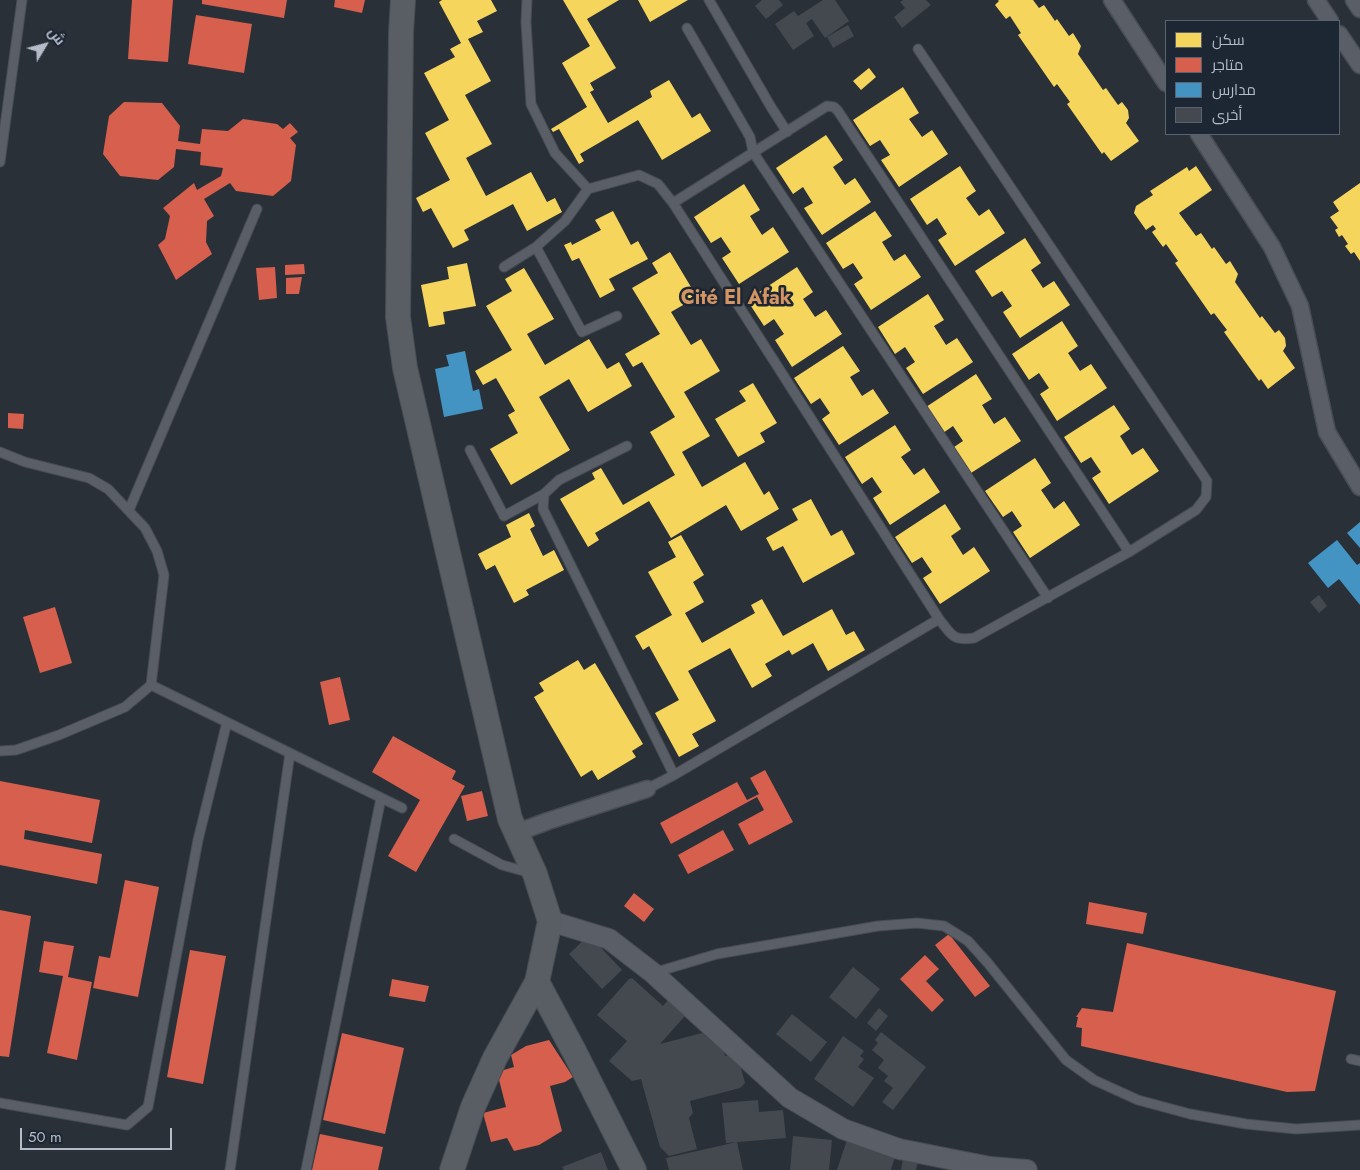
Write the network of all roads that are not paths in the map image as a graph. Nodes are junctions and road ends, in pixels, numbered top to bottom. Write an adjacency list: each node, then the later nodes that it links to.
1 (22, 0): 18 (lane)
2 (404, 0): 42 (main road)
3 (527, 0): 19 (lane)
4 (709, 0): 15 (lane)
5 (1112, 0): 14 (street)
6 (1316, 0): 9 (street)
7 (1354, 0): 8 (street)
8 (1360, 10)
9 (1329, 20)
10 (687, 28): 17 (lane)
11 (1340, 35): 13 (street)
12 (918, 49): 31 (lane)
13 (1360, 65)
14 (1165, 81)
15 (788, 132): 17 (lane); 31 (lane)
16 (1200, 135): 28 (street)
17 (753, 152): 20 (lane); 32 (lane)
18 (0, 162)
19 (588, 189): 20 (lane); 22 (lane)
20 (674, 203): 33 (lane)
21 (257, 209): 30 (lane)
22 (536, 247): 23 (lane); 24 (lane)
23 (504, 267)
24 (617, 316)
25 (627, 446): 29 (lane)
26 (470, 450): 29 (lane)
27 (0, 452): 30 (lane)
28 (1360, 487)
29 (544, 494): 38 (lane)
30 (129, 510): 34 (lane)
31 (1129, 552): 32 (lane)
32 (1048, 598): 33 (lane)
33 (939, 619): 38 (lane)
34 (151, 685): 35 (lane); 36 (lane)
35 (227, 722): 37 (lane); 48 (lane)
36 (0, 751)
37 (290, 753): 40 (lane); 50 (lane)
38 (674, 775): 39 (lane)
39 (647, 789): 42 (street)
40 (381, 798): 41 (lane); 51 (lane)
41 (402, 808)
42 (516, 833): 44 (main road)
43 (454, 839): 44 (lane)
44 (535, 874): 45 (main road)
45 (550, 921): 46 (street); 47 (main road)
46 (653, 974): 49 (lane); 54 (street)
47 (537, 982): 52 (main road); 53 (main road)
48 (0, 1103)
49 (1360, 1125)
50 (230, 1170)
51 (306, 1170)
52 (452, 1170)
53 (634, 1170)
54 (1027, 1170)

